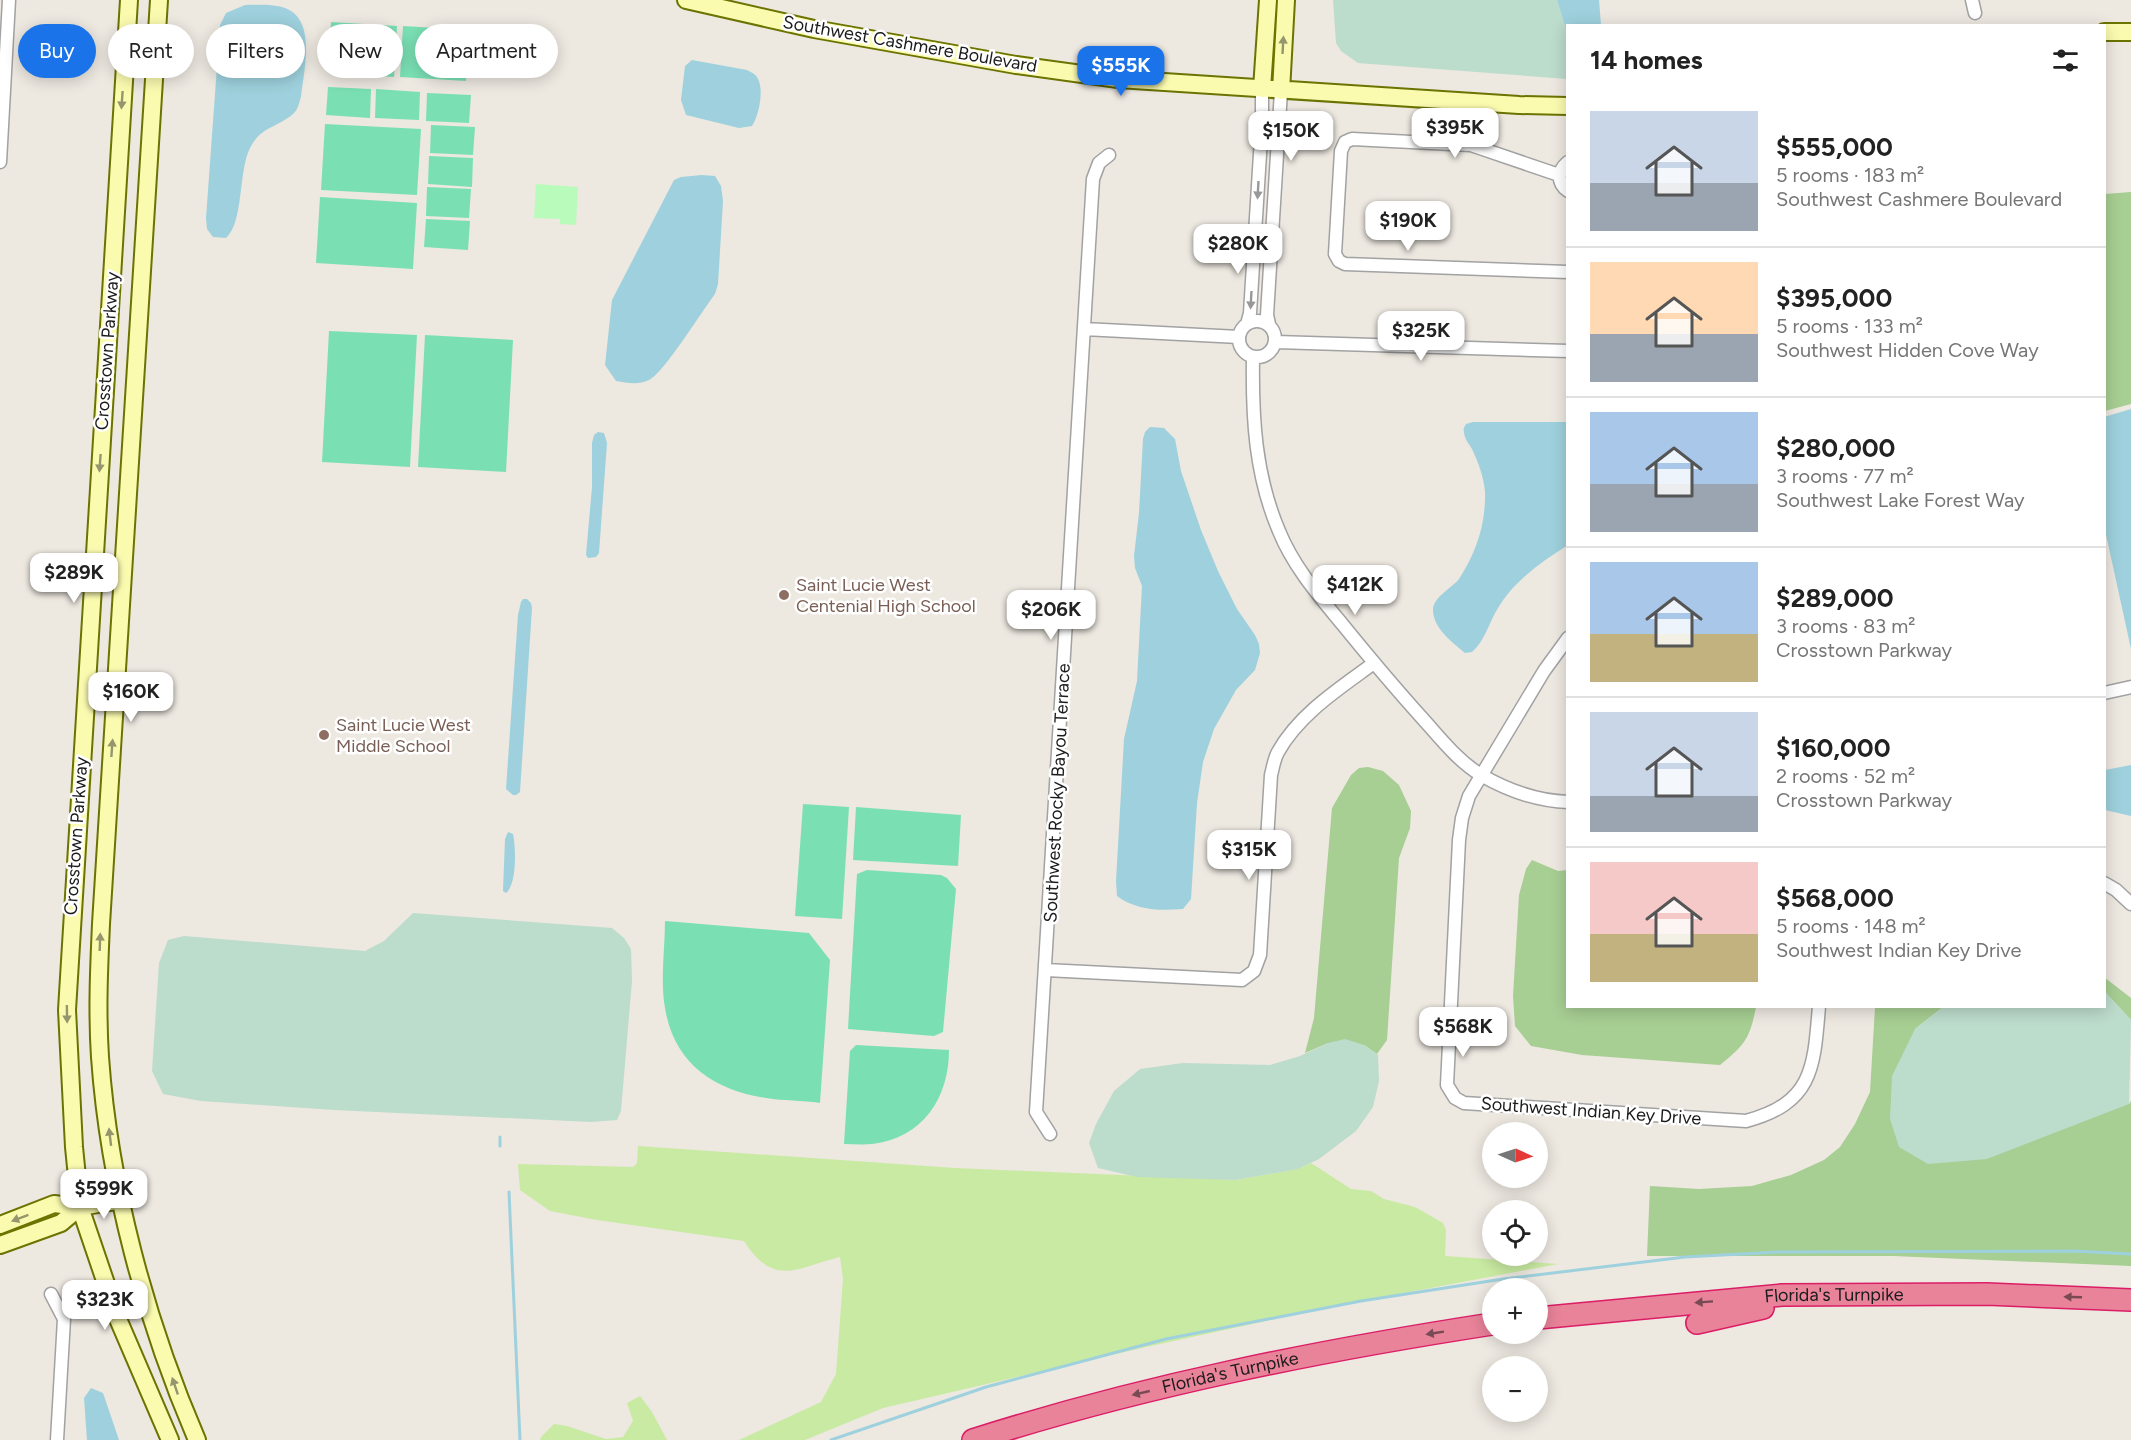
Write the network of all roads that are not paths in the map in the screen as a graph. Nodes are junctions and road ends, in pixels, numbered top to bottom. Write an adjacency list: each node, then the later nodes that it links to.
1 (9, 0): 15 (street)
2 (129, 0): 41 (main road, Crosstown Parkway, one-way to 41)
3 (159, 0): 40 (main road, Crosstown Parkway, one-way to 3)
4 (686, 0): 11 (main road, Southwest Cashmere Boulevard)
5 (1268, 0): 11 (main road)
6 (1286, 0): 12 (main road, one-way to 6)
7 (1972, 0): 8 (street)
8 (1975, 13)
9 (2106, 32): 10 (main road)
10 (2131, 32)
11 (1262, 89): 12 (main road, Southwest Cashmere Boulevard); 20 (street, one-way to 20)
12 (1281, 91): 13 (main road, Southwest Cashmere Boulevard); 19 (street)
13 (1566, 106)
14 (1109, 155): 24 (street, Southwest Rocky Bayou Terrace)
15 (0, 162)
16 (1566, 164): 17 (street)
17 (1559, 175): 18 (street); 21 (street)
18 (1566, 189)
19 (1272, 231): 20 (street); 23 (street)
20 (1255, 234): 22 (street, one-way to 22)
21 (1566, 272)
22 (1247, 324): 23 (street); 25 (street)
23 (1269, 324): 26 (street)
24 (1084, 328): 25 (street); 37 (street, Southwest Rocky Bayou Terrace)
25 (1239, 337): 28 (street)
26 (1276, 342): 27 (street); 28 (street)
27 (1566, 351)
28 (1254, 357): 30 (street)
29 (1566, 641): 33 (street, Southwest Indian Key Drive)
30 (1374, 663): 33 (street); 37 (street)
31 (2131, 687): 32 (street)
32 (2106, 693)
33 (1482, 776): 34 (street); 38 (street, Southwest Indian Key Drive)
34 (1566, 802)
35 (2106, 884): 36 (street)
36 (2131, 904)
37 (1046, 970): 39 (street, Southwest Rocky Bayou Terrace)
38 (1819, 1008)
39 (1050, 1134)
40 (122, 1200): 41 (main road); 52 (main road, Crosstown Parkway, one-way to 40)
41 (80, 1207): 42 (main road, one-way to 42); 43 (main road); 51 (main road, Crosstown Parkway)
42 (0, 1225)
43 (0, 1245)
44 (51, 1294): 50 (street)
45 (1846, 1294): 46 (highway, Florida's Turnpike, one-way to 45); 47 (highway, Florida's Turnpike, one-way to 47); 48 (highway)
46 (2131, 1299)
47 (1548, 1317)
48 (1697, 1323)
49 (1482, 1326): 53 (highway, Florida's Turnpike, one-way to 53)
50 (57, 1440)
51 (170, 1440)
52 (197, 1440)
53 (973, 1440)

